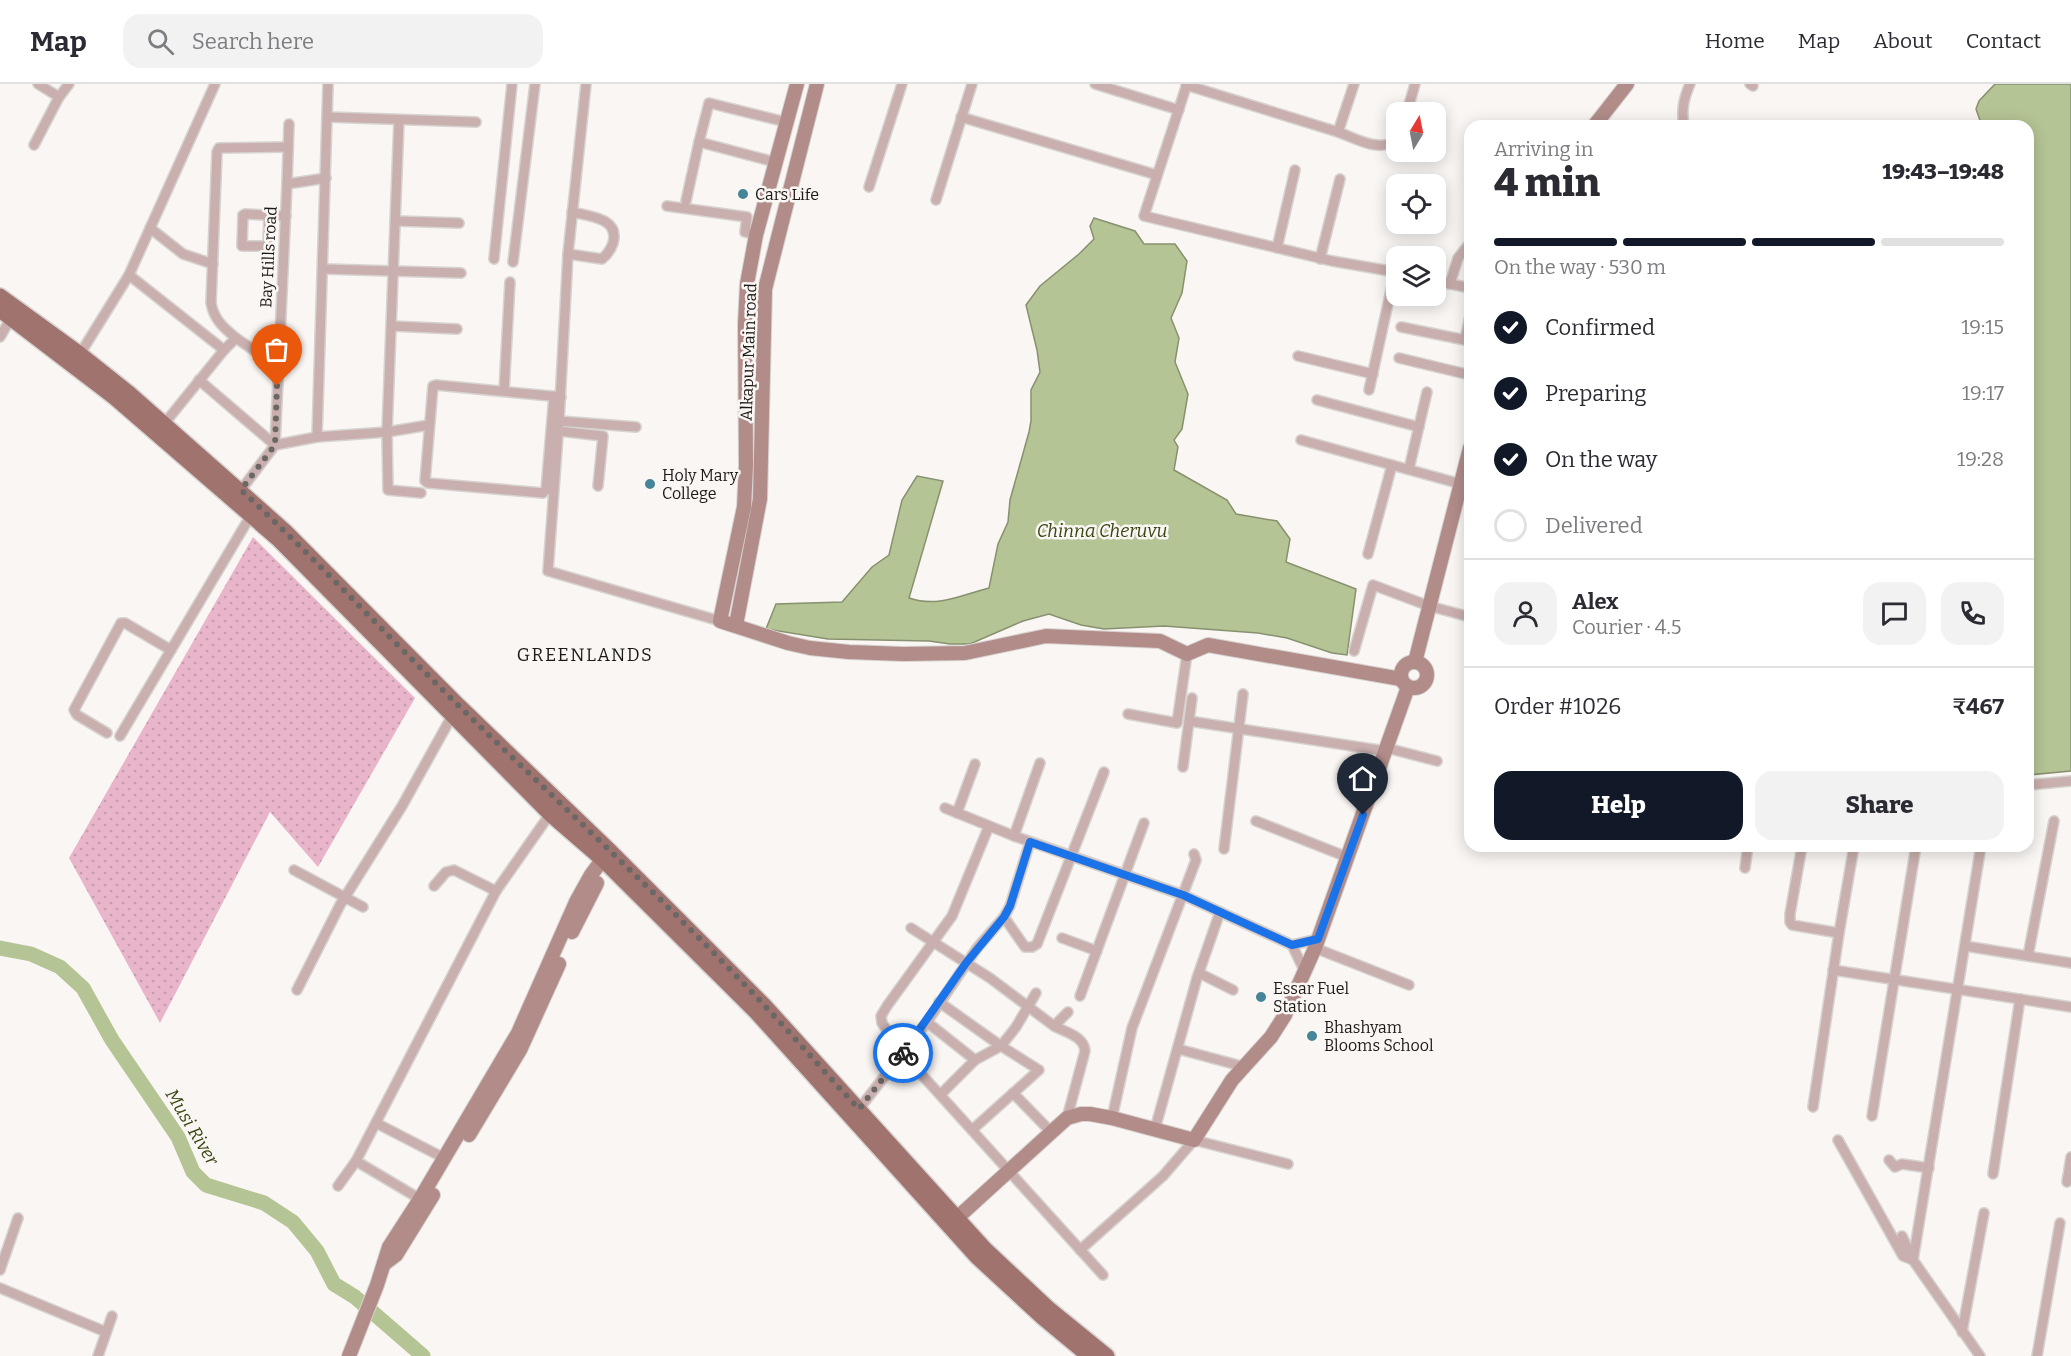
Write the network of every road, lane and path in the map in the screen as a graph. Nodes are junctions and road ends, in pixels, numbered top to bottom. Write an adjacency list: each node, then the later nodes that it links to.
1 (38, 84): 18 (street)
2 (69, 84): 18 (street)
3 (215, 84): 49 (street)
4 (328, 84): 21 (street)
5 (512, 84): 54 (street)
6 (535, 84): 56 (street)
7 (586, 84): 44 (street)
8 (797, 84): 27 (street, Alkapur Main road)
9 (817, 84): 69 (street, Alkapur Main road)
10 (902, 84): 40 (street)
11 (972, 84): 22 (street)
12 (1095, 84): 20 (street)
13 (1187, 84): 20 (street); 29 (street)
14 (1354, 84): 29 (street)
15 (1415, 84): 19 (street)
16 (1627, 84): 23 (street)
17 (1690, 84): 25 (street)
18 (59, 97): 31 (street)
19 (1410, 102)
20 (1179, 110): 36 (street)
21 (327, 117): 24 (street); 37 (street)
22 (961, 117): 36 (street); 41 (street)
23 (1604, 119)
24 (399, 120): 26 (street); 47 (street)
25 (1683, 120)
26 (476, 122)
27 (786, 122): 30 (street); 34 (street, Alkapur Main road)
28 (289, 124): 33 (street)
29 (1338, 132): 32 (street)
30 (699, 142): 34 (street); 42 (street)
31 (34, 145)
32 (1386, 146)
33 (288, 147): 39 (street); 57 (street)
34 (775, 162): 50 (street, Alkapur Main road)
35 (1295, 170): 51 (street)
36 (1157, 175): 51 (street)
37 (326, 178): 39 (street, Bay Hills road); 58 (street)
38 (1340, 179): 55 (street)
39 (287, 184): 46 (street, Bay Hills road)
40 (869, 187)
41 (936, 200)
42 (686, 201)
43 (667, 206): 50 (street)
44 (572, 212): 53 (street); 53 (street)
45 (269, 215): 45 (street); 46 (street)
46 (286, 216): 83 (street, Bay Hills road)
47 (396, 220): 48 (street); 59 (street)
48 (459, 223)
49 (150, 228): 57 (street); 62 (street)
50 (756, 236): 68 (street, Alkapur Main road)
51 (1277, 248): 55 (street)
52 (1464, 250): 65 (street)
53 (568, 254): 90 (street)
54 (494, 258)
55 (1320, 258): 60 (street)
56 (513, 262)
57 (213, 264): 77 (street)
58 (324, 269): 59 (street); 98 (street)
59 (395, 270): 61 (street); 72 (street)
60 (1386, 270)
61 (461, 273)
62 (129, 275): 79 (street); 80 (street)
63 (510, 282): 88 (street)
64 (1446, 283): 65 (street)
65 (1450, 284): 66 (street)
66 (1464, 287)
67 (0, 296): 75 (main road)
68 (746, 296): 69 (street); 112 (street, Alkapur Main road)
69 (764, 296): 113 (street, Alkapur Main road)
70 (1388, 306): 84 (street)
71 (6, 314): 75 (main road); 76 (street)
72 (392, 326): 74 (street); 97 (street)
73 (1401, 327): 78 (street)
74 (457, 329)
75 (38, 331): 80 (main road); 108 (main road)
76 (0, 336)
77 (236, 339): 79 (street); 83 (street)
78 (1464, 340)
79 (224, 350): 86 (street)
80 (80, 354): 92 (main road)
81 (1298, 356): 84 (street)
82 (1399, 358): 85 (street)
83 (277, 366): 100 (street, Bay Hills road)
84 (1373, 374): 87 (street)
85 (1464, 374)
86 (200, 380): 92 (street); 100 (street)
87 (1369, 390)
88 (504, 391): 90 (street); 93 (street)
89 (1427, 392): 96 (street)
90 (557, 396): 93 (street); 94 (street)
91 (1317, 400): 96 (street)
92 (164, 424): 106 (main road)
93 (429, 425): 97 (street)
94 (559, 426): 95 (street); 105 (street); 112 (street)
95 (636, 427)
96 (1419, 427): 102 (street)
97 (387, 432): 98 (street); 107 (street)
98 (317, 437): 100 (street)
99 (1300, 440): 101 (street)
100 (275, 445): 106 (street)
101 (1392, 465): 102 (street); 109 (street)
102 (1408, 469): 104 (street)
103 (1464, 473): 104 (street)
104 (1461, 484): 110 (street)
105 (598, 486)
106 (241, 490): 153 (main road)
107 (421, 493)
108 (250, 515): 114 (street); 122 (main road)
109 (1368, 554)
110 (1429, 606): 111 (street); 115 (street); 117 (street)
111 (1464, 615)
112 (720, 621): 113 (street)
113 (736, 625): 116 (street)
114 (171, 650): 125 (street); 126 (street)
115 (1354, 651)
116 (1187, 654): 118 (street); 121 (street)
117 (1415, 662): 118 (street); 118 (street)
118 (1405, 683): 127 (street)
119 (1243, 694): 124 (street)
120 (1192, 698): 123 (street)
121 (1128, 714)
122 (452, 716): 137 (main road); 160 (street)
123 (1189, 721): 124 (street); 131 (street)
124 (1239, 728): 127 (street); 144 (street)
125 (107, 733)
126 (120, 736)
127 (1386, 750): 128 (street); 152 (street)
128 (1437, 761)
129 (1040, 763): 142 (street)
130 (975, 764): 136 (street)
131 (1182, 767)
132 (1104, 772): 151 (street)
133 (2071, 781): 134 (street)
134 (2034, 784)
135 (945, 808): 136 (street)
136 (957, 813): 141 (street)
137 (550, 814): 153 (main road); 158 (street)
138 (1256, 821): 152 (street)
139 (2054, 821): 172 (street)
140 (1144, 823): 156 (street)
141 (989, 826): 142 (street); 167 (street)
142 (1014, 836): 143 (street)
143 (1030, 842): 151 (street); 163 (street)
144 (1224, 849)
145 (1747, 852): 154 (street)
146 (1801, 852): 165 (street)
147 (1853, 852): 165 (street)
148 (1915, 852): 178 (street)
149 (1980, 852): 170 (street)
150 (1194, 854): 159 (street)
151 (1071, 856): 156 (street); 163 (street)
152 (1347, 857): 168 (street)
153 (608, 858): 200 (main road); 202 (street); 238 (main road)
154 (1745, 868)
155 (294, 870): 160 (street)
156 (1125, 874): 159 (street); 171 (street)
157 (434, 886): 158 (street)
158 (496, 891): 205 (street)
159 (1183, 895): 162 (street); 204 (street)
160 (345, 897): 161 (street); 181 (street)
161 (363, 907)
162 (1220, 912): 169 (street); 177 (street)
163 (1004, 917): 173 (street)
164 (911, 928): 167 (street)
165 (1839, 933): 176 (street)
166 (1062, 938): 171 (street)
167 (933, 942): 173 (street); 194 (street)
168 (1316, 944): 169 (street); 175 (street); 179 (street)
169 (1292, 945): 175 (street)
170 (1965, 946): 172 (street); 180 (street)
171 (1097, 951): 184 (street)
172 (2028, 956): 174 (street)
173 (966, 963): 186 (street); 187 (street)
174 (2071, 963)
175 (1304, 970): 196 (street)
176 (1833, 970): 178 (street); 199 (street)
177 (1199, 973): 182 (street); 193 (street)
178 (1894, 979): 180 (street); 201 (street)
179 (1409, 985)
180 (1959, 989): 185 (street); 216 (street)
181 (297, 990)
182 (1233, 990)
183 (1035, 993): 187 (street)
184 (1080, 996)
185 (2020, 999): 188 (street); 218 (street)
186 (939, 1002): 190 (street); 192 (street)
187 (1028, 1006): 191 (street); 192 (street)
188 (2071, 1007)
189 (1068, 1012): 191 (street)
190 (927, 1022): 194 (street); 195 (street)
191 (1054, 1026): 203 (street)
192 (1001, 1046): 195 (street); 197 (street)
193 (1178, 1049): 196 (street); 206 (street)
194 (903, 1054): 198 (street); 200 (street)
195 (975, 1060): 198 (street)
196 (1245, 1067): 209 (street)
197 (1013, 1092): 207 (street); 208 (street)
198 (941, 1094): 207 (street)
199 (1813, 1107)
200 (859, 1109): 224 (main road)
201 (1872, 1116)
202 (474, 1117): 212 (street); 229 (street)
203 (1067, 1118): 204 (street); 208 (street)
204 (1112, 1118): 206 (street)
205 (375, 1123): 212 (street); 214 (street)
206 (1155, 1129): 209 (street)
207 (972, 1130): 217 (street)
208 (1052, 1132): 217 (street)
209 (1194, 1140): 215 (street); 227 (street)
210 (1838, 1140): 228 (street)
211 (2071, 1157): 219 (street)
212 (444, 1158): 221 (street)
213 (1889, 1160): 216 (street)
214 (356, 1161): 220 (street); 221 (street)
215 (1288, 1164)
216 (1929, 1168): 228 (street)
217 (1010, 1172): 224 (street); 227 (street)
218 (1993, 1174)
219 (2067, 1182)
220 (338, 1186)
221 (420, 1199): 229 (street)
222 (1984, 1213): 235 (street)
223 (18, 1218): 230 (street)
224 (957, 1218): 239 (main road)
225 (2060, 1223): 241 (street)
226 (1902, 1236): 228 (street)
227 (1080, 1250): 231 (street)
228 (1913, 1260): 235 (street)
229 (384, 1264): 236 (street)
230 (0, 1270)
231 (1103, 1275)
232 (0, 1288): 234 (street)
233 (112, 1316): 234 (street)
234 (106, 1332): 237 (street)
235 (1962, 1332): 240 (street)
236 (350, 1351)
237 (98, 1356)
238 (1089, 1356)
239 (1107, 1356)
240 (1980, 1356)
241 (2037, 1356)

